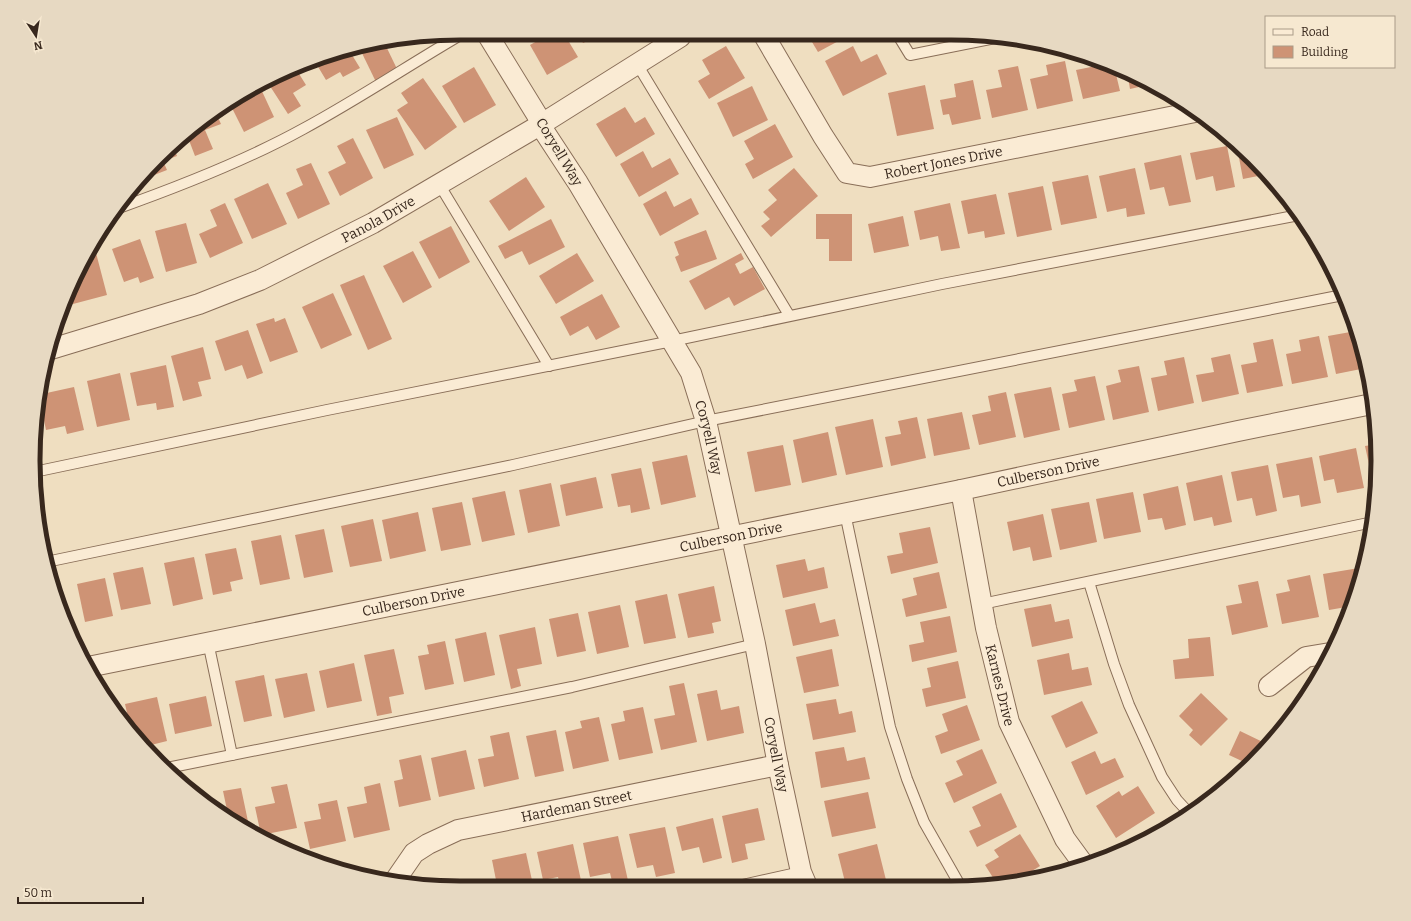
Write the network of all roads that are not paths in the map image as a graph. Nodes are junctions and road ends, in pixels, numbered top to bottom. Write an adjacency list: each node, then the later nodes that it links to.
1 (451, 40): 11 (lane)
2 (491, 40): 9 (street, Coryell Way)
3 (675, 40): 7 (street, Panola Drive)
4 (767, 40): 8 (street, Robert Jones Drive)
5 (901, 40): 6 (lane)
6 (979, 41)
7 (637, 64): 9 (street, Panola Drive); 14 (lane)
8 (1187, 114)
9 (540, 125): 10 (street, Panola Drive); 15 (street, Coryell Way)
10 (440, 184): 16 (street, Panola Drive); 17 (lane)
11 (127, 205)
12 (1292, 216): 14 (lane)
13 (1337, 296): 19 (lane)
14 (789, 315): 15 (lane)
15 (672, 341): 17 (lane); 19 (street, Coryell Way)
16 (55, 348)
17 (549, 366): 20 (lane)
18 (1367, 405): 21 (street, Culberson Drive)
19 (706, 421): 24 (street, Coryell Way); 25 (lane)
20 (40, 471)
21 (961, 490): 22 (street, Culberson Drive); 27 (street, Karnes Drive)
22 (845, 513): 24 (street, Culberson Drive); 41 (lane)
23 (1366, 524): 26 (lane)
24 (730, 536): 28 (street, Culberson Drive); 29 (street, Coryell Way)
25 (52, 561)
26 (1089, 582): 27 (lane); 36 (lane)
27 (982, 604): 37 (street, Karnes Drive)
28 (208, 642): 31 (street, Culberson Drive); 33 (lane)
29 (755, 644): 33 (lane); 34 (street, Coryell Way)
30 (1324, 654): 32 (street)
31 (93, 666)
32 (1269, 686)
33 (232, 755): 35 (lane)
34 (778, 765): 38 (street, Hardeman Street); 39 (street, Coryell Way)
35 (172, 767)
36 (1185, 809)
37 (1081, 861)
38 (398, 876)
39 (804, 879): 40 (lane)
40 (785, 881)
41 (957, 881)

